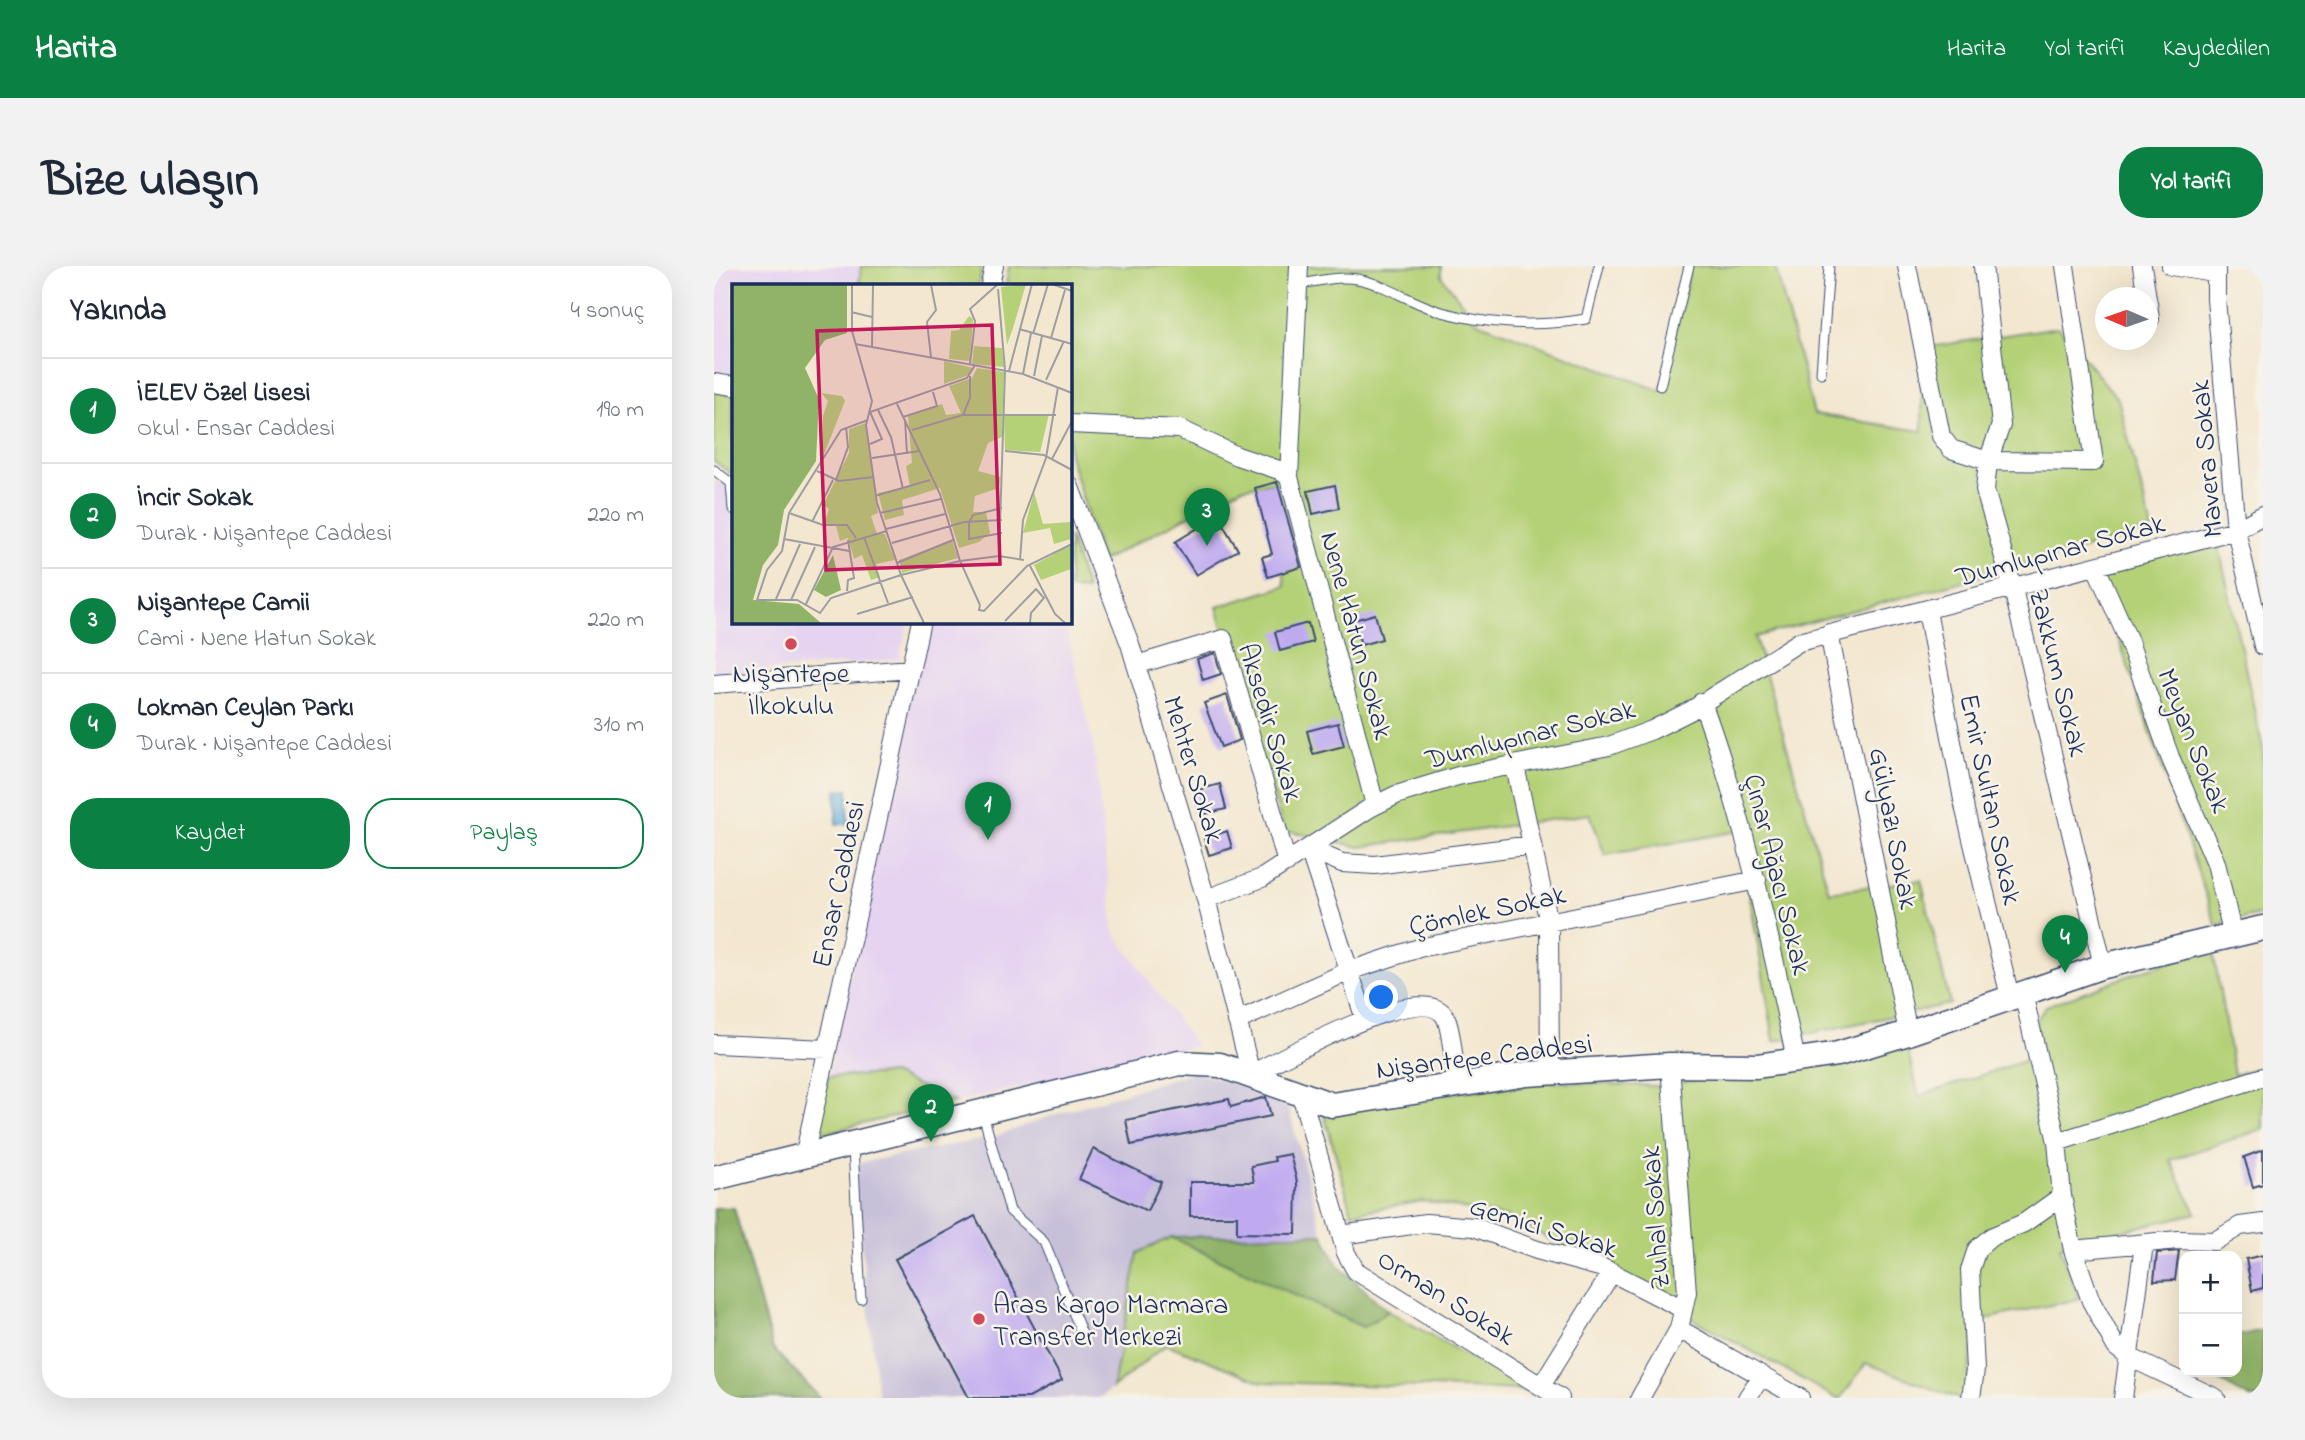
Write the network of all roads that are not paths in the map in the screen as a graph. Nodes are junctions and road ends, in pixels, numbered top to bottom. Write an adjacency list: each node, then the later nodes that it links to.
1 (994, 266): 12 (street)
2 (1299, 266): 13 (street, Nene Hatun Sokak)
3 (1599, 266): 13 (lane)
4 (1689, 266): 18 (lane)
5 (1829, 266): 15 (lane)
6 (1907, 266): 20 (street)
7 (1983, 266): 20 (street, Zakkum Sokak)
8 (2065, 266): 20 (street)
9 (2142, 266): 14 (street)
10 (2171, 266): 11 (street)
11 (2215, 270): 26 (street, Mavera Sokak)
12 (990, 284)
13 (1298, 285): 22 (street, Nene Hatun Sokak)
14 (2145, 287)
15 (1821, 373)
16 (714, 383): 17 (street)
17 (732, 386)
18 (1660, 386)
19 (1071, 424): 22 (street)
20 (1988, 461): 28 (street, Zakkum Sokak)
21 (714, 470): 24 (lane)
22 (1289, 478): 38 (street, Nene Hatun Sokak)
23 (1071, 490): 33 (street, Mehter Sokak)
24 (732, 496)
25 (2263, 515): 26 (street, Dumlupınar Sokak)
26 (2236, 530): 27 (street, Dumlupınar Sokak); 32 (street, Mavera Sokak)
27 (2096, 567): 28 (street, Dumlupınar Sokak); 46 (street, Meyan Sokak)
28 (2012, 589): 29 (street, Dumlupınar Sokak); 47 (street, Zakkum Sokak)
29 (1927, 611): 31 (street, Dumlupınar Sokak); 49 (street, Emir Sultan Sokak)
30 (921, 623): 34 (street, Ensar Caddesi)
31 (1829, 633): 36 (street, Dumlupınar Sokak); 52 (street, Gülyazı Sokak)
32 (2263, 646)
33 (1136, 665): 41 (street, Aksedir Sokak); 43 (street, Mehter Sokak)
34 (911, 669): 35 (street); 54 (street, Ensar Caddesi)
35 (714, 684)
36 (1703, 702): 37 (street, Dumlupınar Sokak); 42 (street, Çınar Ağacı Sokak)
37 (1515, 766): 38 (street, Dumlupınar Sokak); 39 (street)
38 (1376, 805): 40 (street, Dumlupınar Sokak)
39 (1532, 845): 40 (street); 44 (street)
40 (1309, 849): 41 (street, Dumlupınar Sokak); 48 (street)
41 (1287, 863): 43 (street, Dumlupınar Sokak)
42 (1757, 880): 44 (street, Çömlek Sokak); 55 (street, Çınar Ağacı Sokak)
43 (1206, 899): 51 (street, Mehter Sokak)
44 (1549, 923): 48 (street, Çömlek Sokak); 57 (street)
45 (2263, 928): 46 (street, Nişantepe Caddesi)
46 (2234, 936): 47 (street, Nişantepe Caddesi)
47 (2104, 966): 49 (street, Nişantepe Caddesi)
48 (1349, 971): 50 (street); 51 (street, Çömlek Sokak)
49 (2016, 995): 52 (street, Nişantepe Caddesi); 63 (street, Emir Sultan Sokak)
50 (1365, 1019): 58 (street); 60 (street)
51 (1237, 1021): 58 (street, Mehter Sokak)
52 (1908, 1033): 55 (street, Nişantepe Caddesi)
53 (714, 1044): 54 (street)
54 (827, 1049): 65 (street, Ensar Caddesi)
55 (1796, 1060): 56 (street, Nişantepe Caddesi)
56 (1670, 1065): 57 (street, Nişantepe Caddesi); 74 (street, Zuhal Sokak)
57 (1550, 1073): 60 (street, Nişantepe Caddesi)
58 (1251, 1074): 61 (street, Nişantepe Caddesi); 62 (street, Nişantepe Caddesi)
59 (2263, 1077): 63 (street)
60 (1457, 1084): 61 (street, Nişantepe Caddesi)
61 (1301, 1094): 69 (street, Orman Sokak)
62 (983, 1114): 64 (street, Nişantepe Caddesi); 76 (lane)
63 (2057, 1142): 67 (street, Emir Sultan Sokak)
64 (852, 1145): 65 (street, Nişantepe Caddesi); 73 (lane)
65 (804, 1157): 66 (street, Nişantepe Caddesi)
66 (714, 1178)
67 (2062, 1196): 71 (street, Emir Sultan Sokak); 84 (street)
68 (2263, 1223): 70 (street)
69 (1341, 1235): 72 (street, Gemici Sokak); 79 (street, Orman Sokak)
70 (2144, 1244): 71 (street); 77 (street)
71 (2073, 1250): 77 (street, Emir Sultan Sokak)
72 (1612, 1272): 74 (street, Gemici Sokak); 79 (street)
73 (861, 1299)
74 (1684, 1309): 75 (street, Zuhal Sokak)
75 (1679, 1329): 78 (street); 81 (street, Zuhal Sokak)
76 (1083, 1336)
77 (2129, 1357): 85 (street); 86 (street)
78 (1760, 1377): 82 (street); 83 (street)
79 (1541, 1386): 80 (street, Orman Sokak)
80 (1560, 1398)
81 (1640, 1398)
82 (1747, 1398)
83 (1800, 1398)
84 (1971, 1398)
85 (2123, 1398)
86 (2216, 1398)

